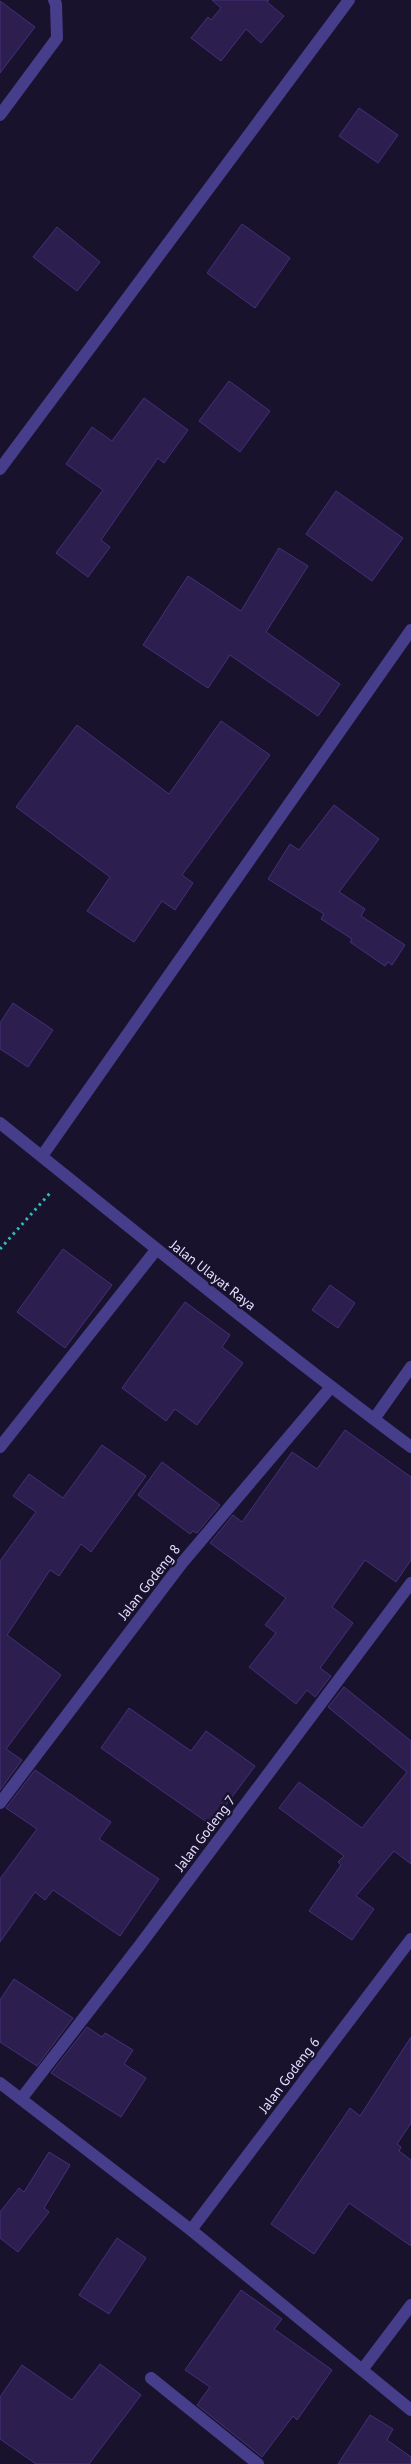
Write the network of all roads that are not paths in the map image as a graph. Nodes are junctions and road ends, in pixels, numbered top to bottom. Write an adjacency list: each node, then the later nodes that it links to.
1 (54, 0): 3 (street)
2 (349, 0): 4 (street)
3 (0, 115)
4 (0, 469)
5 (411, 630): 7 (street)
6 (0, 1123): 7 (street, Jalan Ulayat Raya)
7 (42, 1156): 8 (street, Jalan Ulayat Raya)
8 (156, 1250): 10 (street, Jalan Ulayat Raya); 12 (street)
9 (411, 1367): 11 (street)
10 (331, 1387): 11 (street, Jalan Ulayat Raya); 15 (street, Jalan Godeng 8)
11 (374, 1419): 13 (street, Jalan Ulayat Raya)
12 (0, 1447)
13 (411, 1447)
14 (411, 1583): 18 (street, Jalan Godeng 7)
15 (0, 1803)
16 (411, 1939): 19 (street, Jalan Godeng 6)
17 (0, 2082): 18 (street)
18 (21, 2100): 19 (street)
19 (191, 2230): 21 (street)
20 (411, 2305): 21 (street)
21 (362, 2370): 23 (street)
22 (151, 2378): 24 (street)
23 (411, 2410)
24 (258, 2464)

